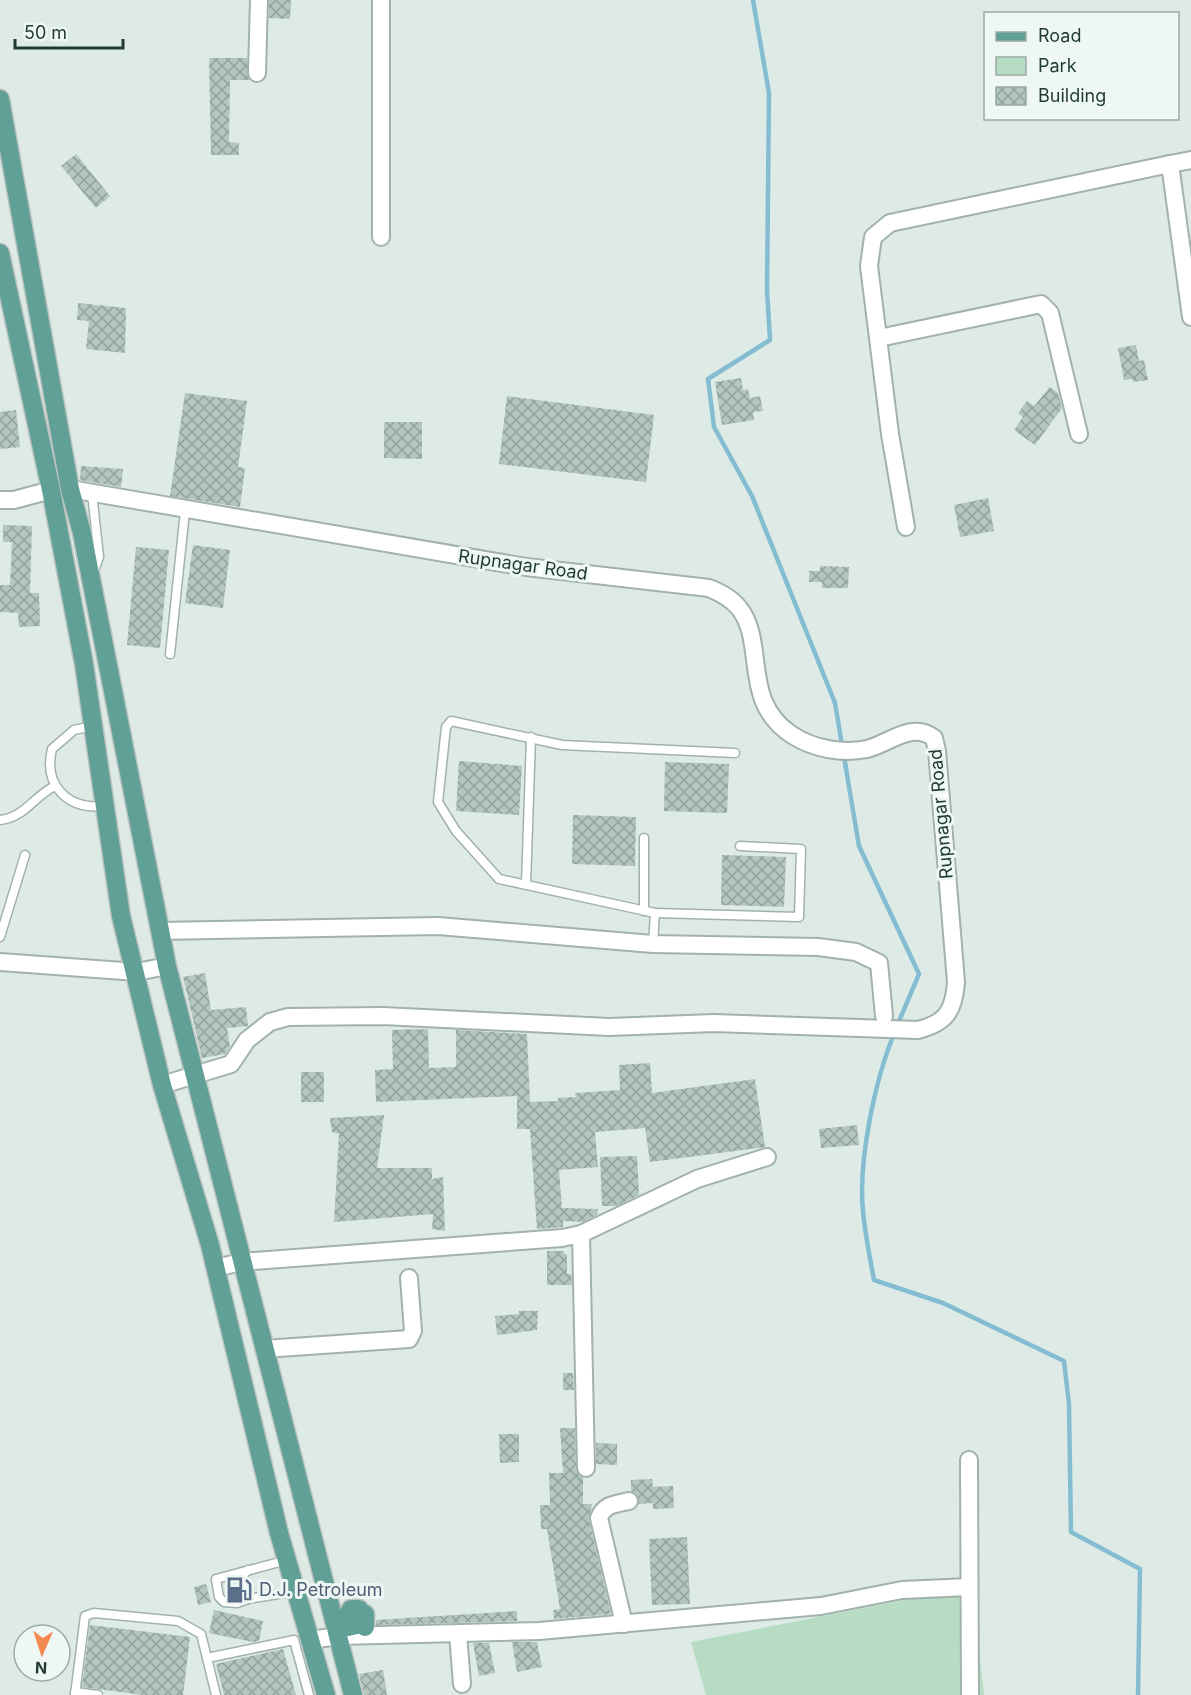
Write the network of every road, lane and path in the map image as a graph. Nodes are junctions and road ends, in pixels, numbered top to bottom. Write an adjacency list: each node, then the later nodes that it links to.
1 (259, 0): 3 (street)
2 (381, 0): 7 (street)
3 (257, 73)
4 (0, 99): 12 (main road)
5 (1191, 160): 6 (street)
6 (1170, 164): 9 (street); 10 (street)
7 (381, 237)
8 (0, 253): 13 (main road)
9 (1191, 317)
10 (879, 338): 11 (street); 17 (street)
11 (1079, 434)
12 (70, 489): 14 (street, Rupnagar Road); 18 (main road)
13 (51, 490): 15 (street); 24 (main road)
14 (92, 493): 16 (street, Rupnagar Road); 18 (lane)
15 (0, 500)
16 (185, 511): 19 (lane); 38 (street, Rupnagar Road)
17 (906, 527)
18 (91, 579): 32 (main road)
19 (170, 654)
20 (83, 728): 23 (lane)
21 (531, 737): 22 (lane); 29 (lane); 29 (lane)
22 (735, 753)
23 (55, 786): 24 (lane); 25 (lane)
24 (105, 806): 37 (main road)
25 (0, 820)
26 (644, 838): 30 (lane)
27 (740, 846): 31 (lane)
28 (25, 855): 33 (lane)
29 (526, 885): 30 (lane)
30 (644, 911): 31 (lane)
31 (655, 913): 34 (lane)
32 (160, 931): 34 (street); 36 (main road)
33 (0, 937)
34 (653, 944): 38 (street)
35 (0, 962): 37 (street)
36 (167, 966): 37 (street); 39 (main road)
37 (136, 972): 40 (main road)
38 (885, 1022): 39 (street, Rupnagar Road)
39 (196, 1076): 40 (street, Rupnagar Road); 43 (main road)
40 (162, 1085): 44 (main road)
41 (767, 1157): 42 (street)
42 (581, 1234): 43 (street); 48 (street)
43 (241, 1262): 44 (street); 46 (main road)
44 (216, 1268): 50 (main road)
45 (409, 1278): 46 (street)
46 (264, 1349): 57 (main road)
47 (969, 1460): 52 (street)
48 (586, 1468)
49 (629, 1501): 55 (street)
50 (287, 1559): 51 (lane); 53 (main road)
51 (248, 1570): 54 (lane); 54 (lane)
52 (969, 1587): 55 (street); 67 (street)
53 (297, 1591): 54 (lane); 58 (main road)
54 (248, 1599)
55 (624, 1624): 56 (street)
56 (458, 1634): 57 (street); 60 (street)
57 (339, 1636): 58 (street); 66 (main road)
58 (310, 1640): 65 (main road)
59 (207, 1658): 61 (lane); 63 (lane); 64 (lane)
60 (462, 1684)
61 (75, 1694): 62 (lane)
62 (98, 1695)
63 (216, 1695)
64 (309, 1695)
65 (326, 1695)
66 (353, 1695)
67 (970, 1695)

